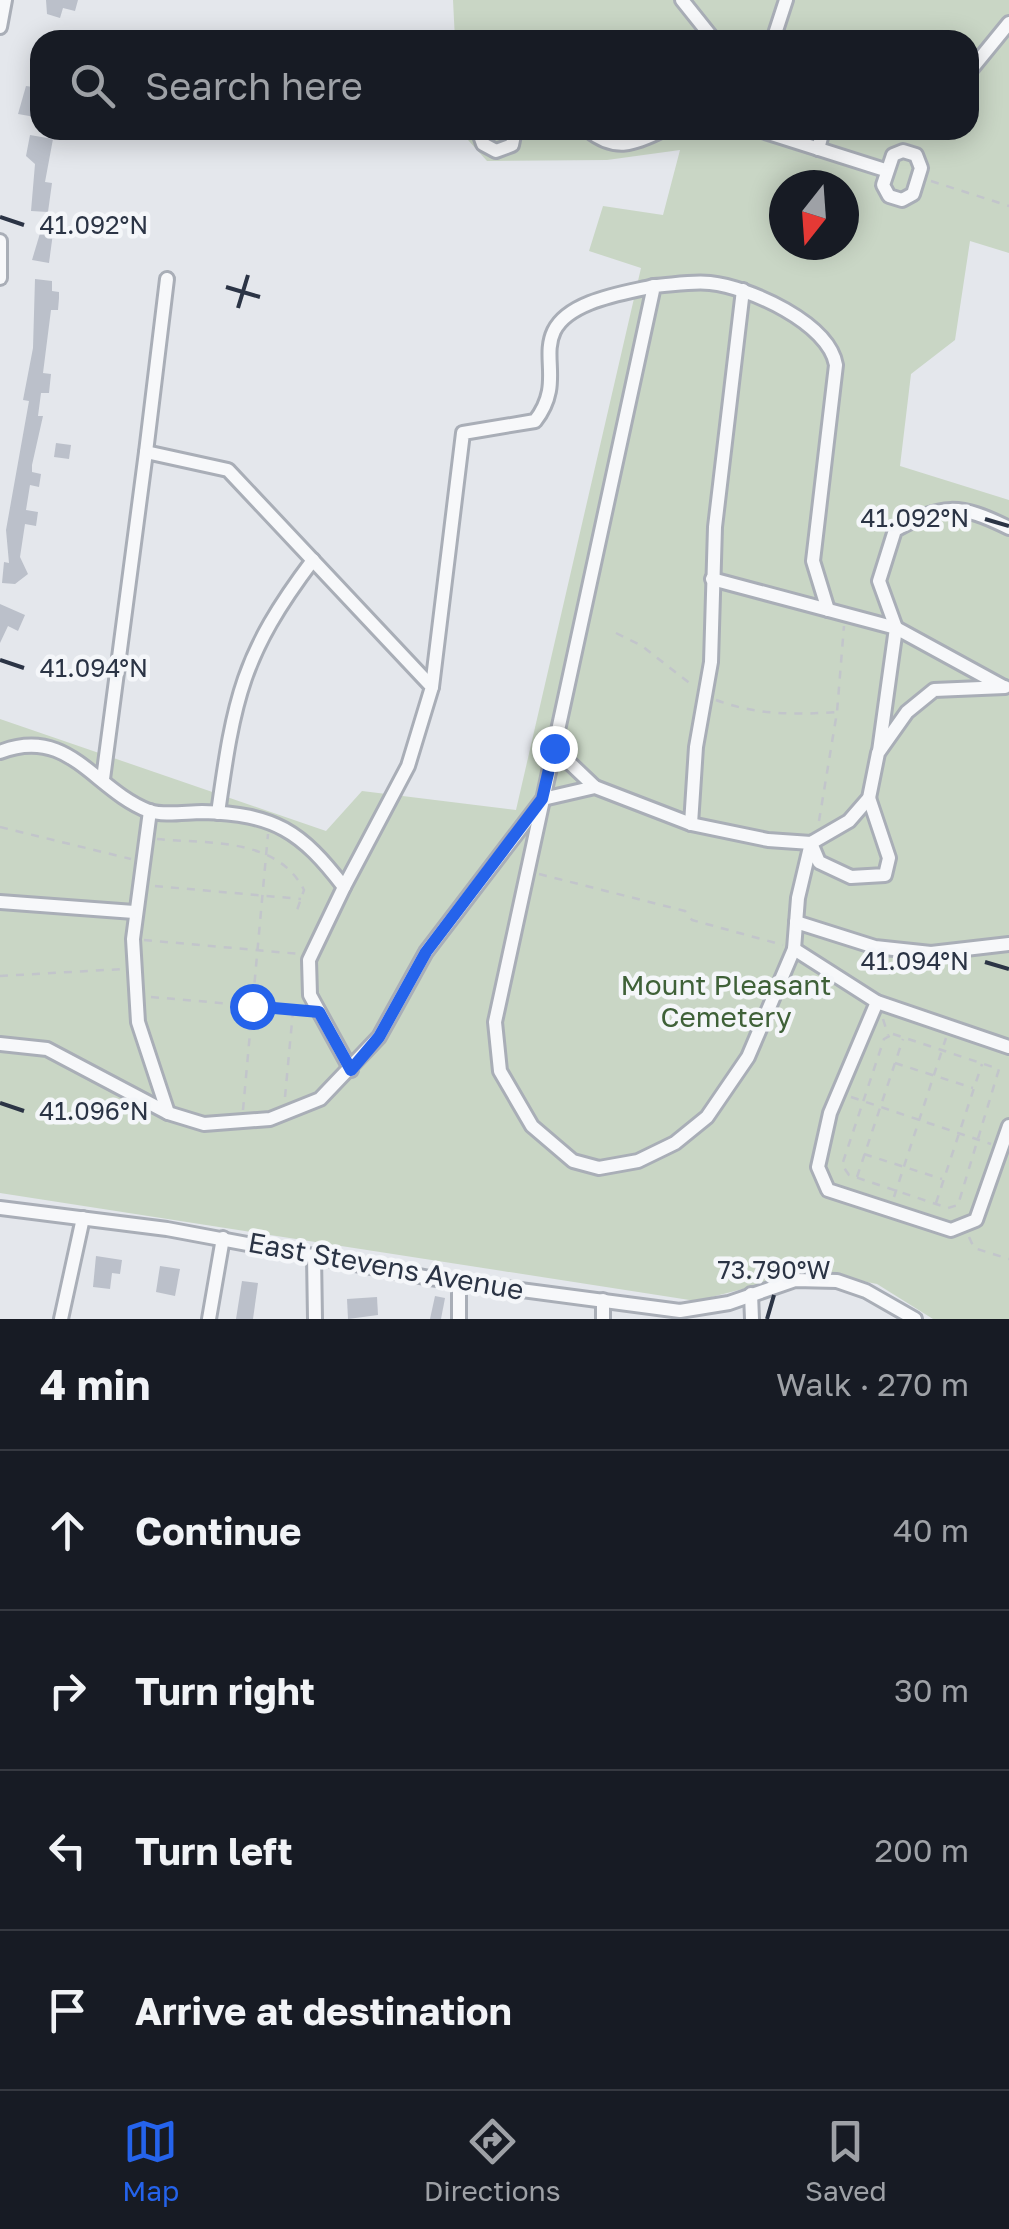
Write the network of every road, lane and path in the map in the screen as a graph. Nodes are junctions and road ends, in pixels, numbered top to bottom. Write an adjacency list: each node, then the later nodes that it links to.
1 (5, 0): 5 (street)
2 (682, 0): 6 (street)
3 (786, 0): 7 (street)
4 (1009, 22): 8 (street)
5 (0, 27)
6 (706, 30)
7 (776, 30)
8 (979, 60)
9 (482, 140): 10 (street)
10 (513, 140)
11 (601, 140): 12 (street)
12 (643, 140)
13 (792, 140): 15 (street)
14 (821, 140): 15 (street)
15 (818, 148): 16 (street)
16 (885, 170): 17 (street); 17 (street)
17 (920, 177): 18 (path)
18 (1009, 206)
19 (0, 240): 20 (street)
20 (0, 278)
21 (167, 279): 24 (street)
22 (654, 286): 23 (street); 32 (street); 36 (street)
23 (743, 290): 27 (street); 28 (street)
24 (146, 452): 26 (street); 39 (street)
25 (1009, 528): 30 (street)
26 (313, 560): 32 (street); 44 (street)
27 (712, 579): 28 (street); 34 (street)
28 (828, 610): 29 (street)
29 (845, 615): 30 (street); 35 (path)
30 (896, 628): 33 (street); 38 (street)
31 (616, 633): 34 (path)
32 (432, 687): 54 (street)
33 (1007, 688): 38 (street)
34 (705, 695): 35 (path); 46 (street)
35 (837, 712): 49 (path)
36 (554, 748): 40 (street); 42 (street)
37 (0, 752): 39 (street)
38 (878, 753): 41 (street)
39 (103, 779): 43 (street)
40 (595, 787): 42 (street); 46 (street)
41 (869, 798): 49 (street); 49 (street)
42 (542, 799): 52 (street); 81 (street)
43 (150, 812): 44 (street); 48 (street)
44 (218, 813): 45 (street)
45 (269, 821): 50 (path); 54 (street)
46 (690, 824): 49 (street)
47 (0, 827): 51 (path)
48 (146, 838): 50 (path); 51 (street)
49 (814, 842): 60 (street)
50 (266, 853): 55 (path); 56 (path)
51 (142, 861): 53 (street)
52 (527, 871): 63 (path); 63 (street)
53 (138, 884): 55 (path); 58 (street)
54 (344, 887): 65 (street)
55 (262, 895): 56 (path); 64 (path)
56 (304, 899): 59 (path)
57 (0, 902): 58 (street)
58 (134, 912): 61 (street)
59 (295, 916)
60 (796, 922): 62 (street); 63 (street)
61 (133, 939): 64 (path); 66 (street)
62 (1009, 944)
63 (794, 948): 69 (street)
64 (257, 950): 65 (path); 70 (path)
65 (311, 956): 72 (street)
66 (135, 968): 67 (path); 68 (street)
67 (0, 976)
68 (136, 996): 70 (path); 88 (street)
69 (877, 1002): 73 (street); 85 (street)
70 (252, 1006): 71 (path); 91 (path)
71 (293, 1009): 72 (path); 89 (path)
72 (319, 1012): 81 (street)
73 (950, 1027): 76 (street); 77 (path)
74 (904, 1038): 77 (path); 78 (path); 86 (path)
75 (0, 1044): 88 (street)
76 (1009, 1047)
77 (942, 1050): 79 (path); 83 (path)
78 (895, 1063): 83 (path); 87 (path)
79 (982, 1064): 82 (path); 84 (path)
80 (1009, 1067): 82 (path)
81 (351, 1070): 89 (street)
82 (999, 1072): 94 (path)
83 (934, 1076): 84 (path); 90 (path)
84 (974, 1088): 93 (path)
85 (838, 1093): 86 (path); 103 (street)
86 (863, 1101): 87 (path); 98 (path)
87 (880, 1107): 90 (path); 96 (path)
88 (168, 1113): 91 (street)
89 (283, 1114): 91 (street)
90 (919, 1120): 93 (path); 97 (path)
91 (242, 1121)
92 (1009, 1126): 95 (street)
93 (959, 1133): 94 (path); 99 (path)
94 (980, 1140): 95 (path); 101 (path)
95 (1002, 1147): 105 (street)
96 (864, 1154): 97 (path); 98 (path)
97 (904, 1166): 99 (path); 100 (path)
98 (857, 1177): 100 (path)
99 (944, 1180): 101 (path)
100 (896, 1190): 101 (path); 103 (path)
101 (936, 1204)
102 (0, 1208): 104 (street, East Stevens Avenue)
103 (888, 1213): 105 (street)
104 (83, 1218): 106 (street, East Stevens Avenue); 112 (street)
105 (964, 1225): 108 (path)
106 (223, 1238): 107 (street, East Stevens Avenue); 113 (street)
107 (314, 1255): 109 (street, East Stevens Avenue); 114 (street)
108 (1009, 1259)
109 (459, 1282): 111 (street, East Stevens Avenue); 115 (street)
110 (752, 1294): 111 (street, East Stevens Avenue); 117 (street); 118 (street, East Stevens Avenue)
111 (603, 1300): 116 (street)
112 (61, 1319)
113 (209, 1319)
114 (315, 1319)
115 (459, 1319)
116 (603, 1319)
117 (752, 1319)
118 (914, 1319)

